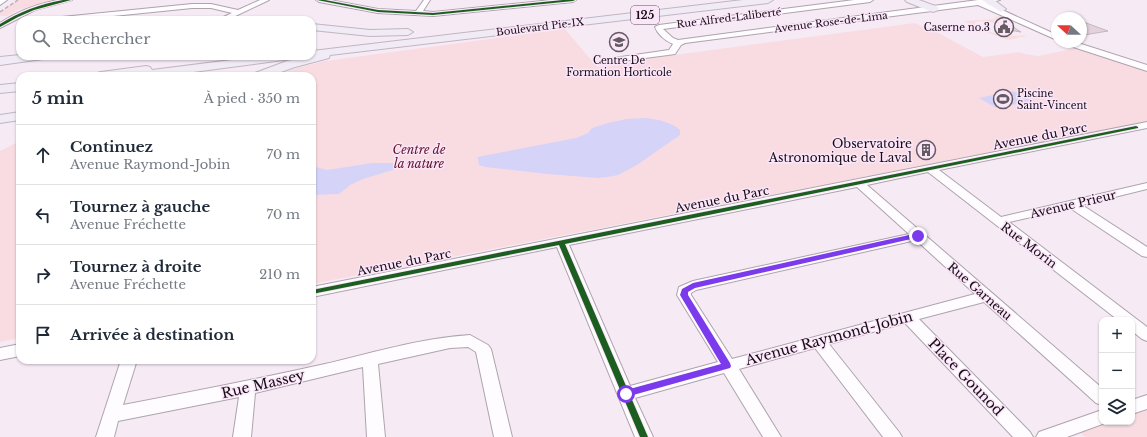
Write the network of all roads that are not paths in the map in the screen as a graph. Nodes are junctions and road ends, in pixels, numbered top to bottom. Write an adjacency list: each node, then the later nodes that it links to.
1 (4, 0): 16 (street)
2 (54, 0): 26 (street)
3 (68, 0): 21 (street)
4 (266, 0): 18 (street)
5 (319, 0): 19 (street)
6 (342, 0): 19 (street)
7 (427, 0): 19 (street)
8 (541, 0): 19 (street)
9 (574, 0): 19 (street)
10 (725, 0): 28 (highway, Boulevard Pie-IX / 125)
11 (768, 0): 33 (highway, Boulevard Pie-IX / 125)
12 (870, 0): 14 (street, Rue Alfred-Laliberté)
13 (910, 0): 17 (highway)
14 (854, 2): 24 (street); 31 (street, Rue Alfred-Laliberté)
15 (986, 2): 17 (street, Avenue Rose-de-Lima); 29 (street); 30 (street)
16 (0, 3)
17 (934, 9): 24 (street, Avenue Rose-de-Lima)
18 (239, 12): 22 (street); 23 (street)
19 (419, 12)
20 (16, 16): 26 (street)
21 (16, 16)
22 (92, 16)
23 (230, 16)
24 (880, 16): 31 (street, Avenue Rose-de-Lima)
25 (16, 23): 26 (street)
26 (1, 24)
27 (316, 27): 28 (highway)
28 (470, 30): 35 (highway, Boulevard Pie-IX / 125)
29 (1051, 31)
30 (1051, 35)
31 (678, 43): 45 (street)
32 (1087, 46): 48 (street)
33 (371, 47): 36 (highway, Boulevard Pie-IX / 125); 39 (highway)
34 (1085, 48): 49 (street)
35 (316, 49)
36 (316, 54)
37 (16, 55): 38 (highway)
38 (0, 57)
39 (316, 58)
40 (16, 59): 46 (highway)
41 (214, 60): 47 (highway)
42 (224, 60): 47 (highway)
43 (260, 60): 51 (highway)
44 (307, 60): 52 (highway)
45 (614, 60)
46 (0, 61)
47 (195, 64): 50 (highway)
48 (1147, 65)
49 (1147, 68)
50 (132, 72)
51 (168, 72)
52 (270, 72)
53 (16, 87): 54 (highway)
54 (0, 89)
55 (16, 91): 56 (highway)
56 (0, 93)
57 (16, 117): 58 (highway)
58 (0, 119)
59 (16, 122): 60 (highway)
60 (0, 124)
61 (1147, 125): 62 (street, Avenue du Parc)
62 (931, 169): 63 (street, Avenue du Parc); 66 (street, Rue Morin)
63 (859, 183): 67 (street, Rue Garneau); 68 (street, Avenue du Parc)
64 (1145, 188): 65 (street, Avenue Prieur)
65 (1073, 204): 66 (street, Avenue Prieur); 69 (street)
66 (998, 221): 73 (street, Rue Morin)
67 (918, 236): 71 (street, Rue Garneau); 81 (street)
68 (561, 242): 70 (street, Avenue du Parc); 83 (street)
69 (1147, 253)
70 (316, 291)
71 (986, 296): 72 (street, Avenue Raymond-Jobin); 84 (street, Rue Garneau)
72 (908, 317): 76 (street, Avenue Raymond-Jobin); 96 (street, Place Gounod)
73 (1124, 317)
74 (1135, 325): 75 (street)
75 (1147, 335)
76 (818, 341): 81 (street, Avenue Raymond-Jobin); 95 (street)
77 (16, 351): 78 (street)
78 (0, 354)
79 (370, 359): 82 (street, Rue Massey); 91 (street); 92 (street, Rue Massey)
80 (128, 364): 87 (street)
81 (727, 366): 83 (street, Avenue Raymond-Jobin); 94 (street)
82 (248, 388): 87 (street, Rue Massey); 90 (street)
83 (626, 394): 93 (street)
84 (1099, 395)
85 (1147, 402): 86 (street)
86 (1135, 406)
87 (111, 415): 89 (street)
88 (1099, 419): 97 (street)
89 (105, 437)
90 (242, 437)
91 (376, 437)
92 (503, 437)
93 (644, 437)
94 (772, 437)
95 (892, 437)
96 (1024, 437)
97 (1045, 437)

